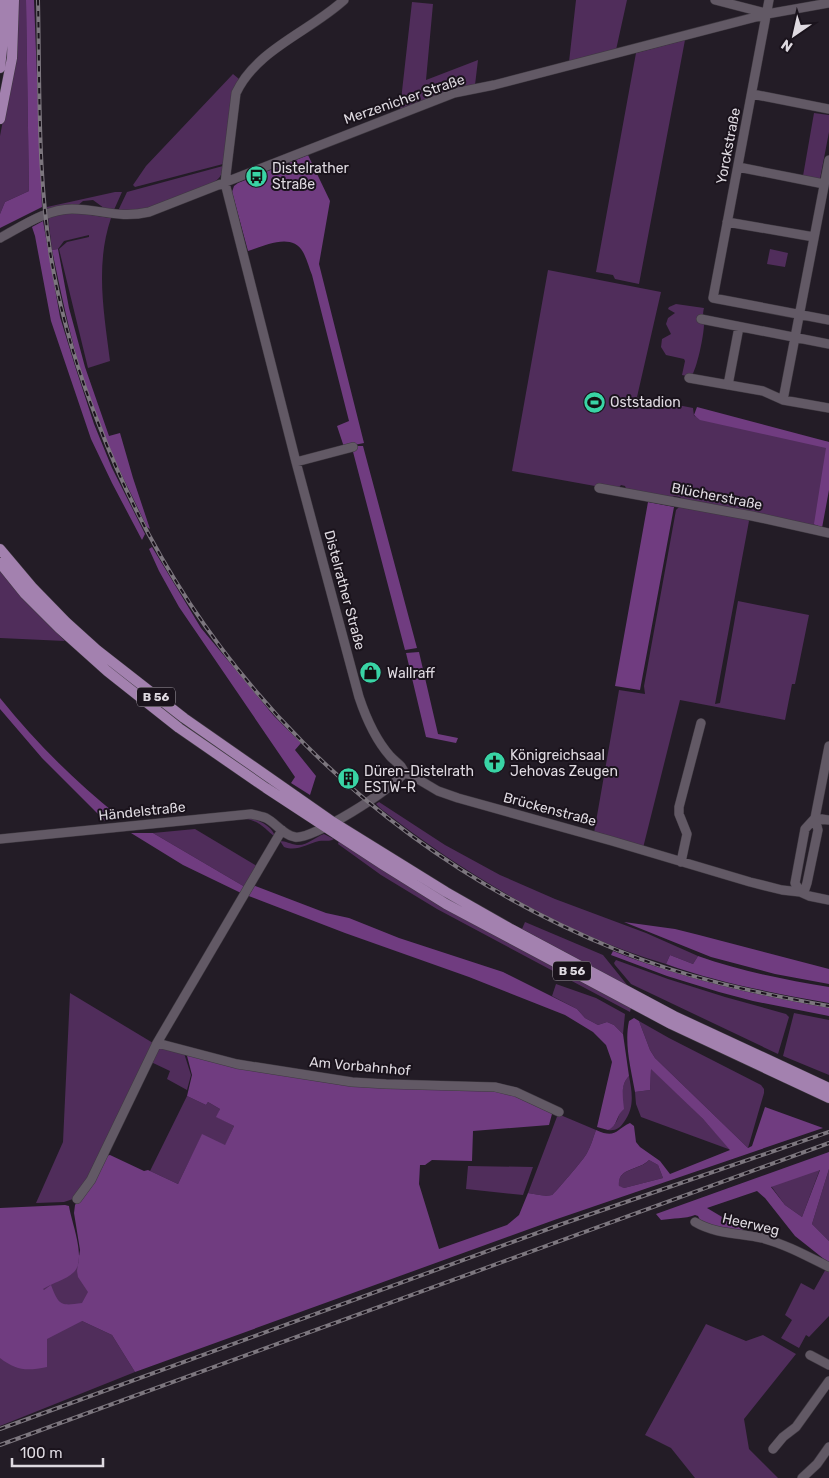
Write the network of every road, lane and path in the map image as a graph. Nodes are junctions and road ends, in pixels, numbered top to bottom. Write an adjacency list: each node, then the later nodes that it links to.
1 (4, 0): 8 (main road)
2 (14, 0): 11 (main road)
3 (344, 0): 14 (street)
4 (718, 0): 7 (street)
5 (769, 0): 7 (street, Yorckstraße)
6 (829, 3): 7 (street, Merzenicher Straße)
7 (767, 14): 9 (street, Yorckstraße); 14 (street, Merzenicher Straße)
8 (0, 68)
9 (752, 94): 10 (street); 13 (street, Yorckstraße)
10 (829, 109)
11 (0, 118)
12 (829, 160): 15 (street)
13 (738, 167): 15 (street); 16 (street, Yorckstraße)
14 (225, 183): 18 (street, Merzenicher Straße); 30 (street, Distelrather Straße)
15 (824, 184): 17 (street)
16 (727, 222): 17 (street); 19 (street, Yorckstraße)
17 (814, 237): 19 (street)
18 (0, 238)
19 (800, 314): 21 (street); 23 (street)
20 (701, 319): 22 (street)
21 (829, 320)
22 (739, 327): 23 (street); 26 (street)
23 (795, 337): 24 (street); 27 (street)
24 (829, 344)
25 (689, 378): 26 (street)
26 (728, 385): 27 (street)
27 (783, 400): 28 (street)
28 (829, 406)
29 (353, 447): 30 (street)
30 (296, 462): 37 (street, Distelrather Straße)
31 (599, 488): 32 (street, Blücherstraße)
32 (829, 533)
33 (0, 549): 40 (main road, B 56)
34 (0, 563): 40 (main road, B 56)
35 (700, 724): 43 (street)
36 (829, 746): 38 (street)
37 (404, 774): 40 (street); 43 (street, Brückenstraße)
38 (815, 818): 39 (street); 44 (street)
39 (829, 820)
40 (329, 824): 41 (street); 47 (main road, B 56); 48 (main road, B 56)
41 (282, 830): 42 (street, Händelstraße); 46 (street)
42 (0, 839)
43 (681, 862): 44 (street, Brückenstraße)
44 (800, 892): 45 (street, Brückenstraße)
45 (829, 900)
46 (157, 1044): 49 (street, Am Vorbahnhof); 50 (street)
47 (829, 1088)
48 (829, 1098)
49 (559, 1112)
50 (78, 1199)
51 (695, 1222): 52 (street, Heerweg)
52 (829, 1267)
53 (810, 1355): 54 (street)
54 (829, 1366)
55 (829, 1381): 57 (street)
56 (829, 1447): 58 (street)
57 (773, 1449)
58 (802, 1478)

